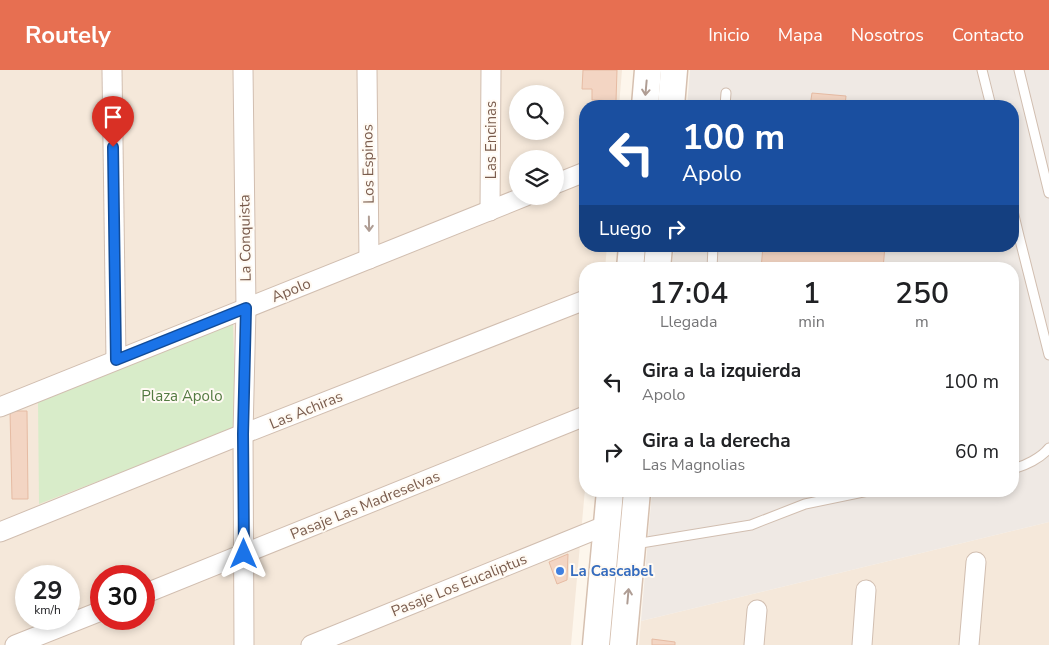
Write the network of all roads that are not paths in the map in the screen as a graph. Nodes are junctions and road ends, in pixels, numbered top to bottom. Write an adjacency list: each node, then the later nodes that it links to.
1 (112, 70): 24 (street)
2 (243, 70): 22 (street, La Conquista)
3 (367, 70): 20 (street, Los Espinos, one-way to 20)
4 (491, 70): 18 (street, Las Encinas)
5 (648, 70): 10 (main road, one-way to 10)
6 (674, 70): 11 (main road)
7 (982, 70): 13 (lane)
8 (1019, 70): 16 (lane)
9 (726, 92): 12 (lane)
10 (646, 100)
11 (672, 100)
12 (725, 100)
13 (990, 100)
14 (579, 174): 15 (street)
15 (564, 180)
16 (1049, 193)
17 (509, 203): 18 (street, Apolo)
18 (490, 210): 20 (street, Apolo)
19 (1019, 237): 23 (lane)
20 (369, 259): 22 (street, Apolo)
21 (579, 302): 27 (street, Las Achiras)
22 (246, 308): 24 (street, Apolo); 27 (street, La Conquista)
23 (1049, 355)
24 (116, 360): 25 (street, Apolo)
25 (0, 407)
26 (579, 418): 36 (street, Pasaje Las Madreselvas)
27 (243, 434): 34 (street, Las Achiras); 36 (street, La Conquista)
28 (1049, 448): 29 (lane)
29 (1019, 467)
30 (609, 497): 33 (main road)
31 (636, 497): 35 (main road)
32 (839, 497): 35 (lane)
33 (607, 525): 44 (street, Pasaje Los Eucaliptus); 45 (main road)
34 (0, 532)
35 (632, 544): 46 (main road, one-way to 35)
36 (244, 554): 38 (street, Pasaje Las Madreselvas); 43 (street, La Conquista)
37 (976, 562): 49 (street)
38 (155, 590)
39 (866, 590): 48 (street)
40 (757, 610): 47 (street)
41 (90, 615): 42 (street)
42 (15, 645)
43 (244, 645)
44 (311, 645)
45 (596, 645)
46 (623, 645)
47 (754, 645)
48 (862, 645)
49 (969, 645)

